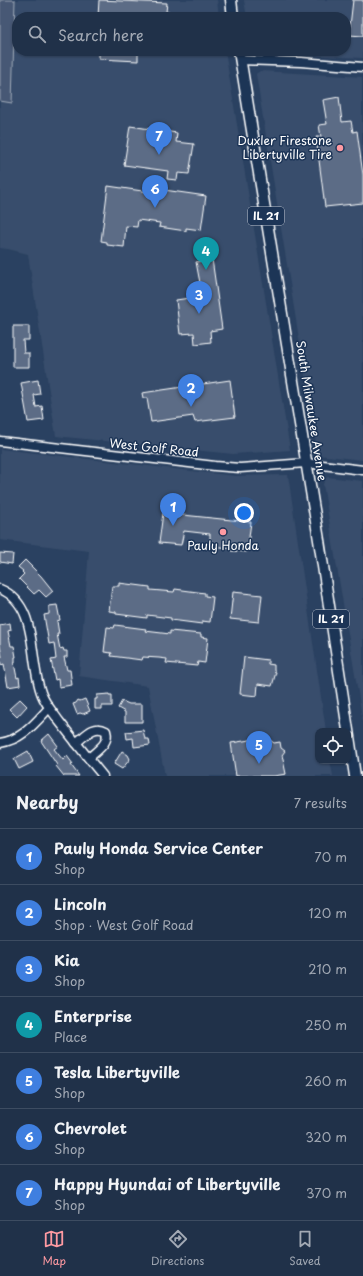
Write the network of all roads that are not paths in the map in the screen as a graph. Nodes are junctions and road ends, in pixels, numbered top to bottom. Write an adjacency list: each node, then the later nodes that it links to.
1 (231, 0): 2 (main road)
2 (232, 12)
3 (240, 56): 4 (street); 6 (main road, South Milwaukee Avenue / IL 21)
4 (363, 68)
5 (0, 441): 6 (street, West Golf Road)
6 (306, 463): 7 (street, West Golf Road); 14 (main road, South Milwaukee Avenue / IL 21)
7 (363, 470)
8 (0, 589): 9 (street)
9 (49, 708): 10 (street); 11 (street)
10 (0, 743)
11 (76, 743): 12 (street); 12 (street)
12 (89, 758): 13 (street)
13 (103, 776)
14 (355, 776)

